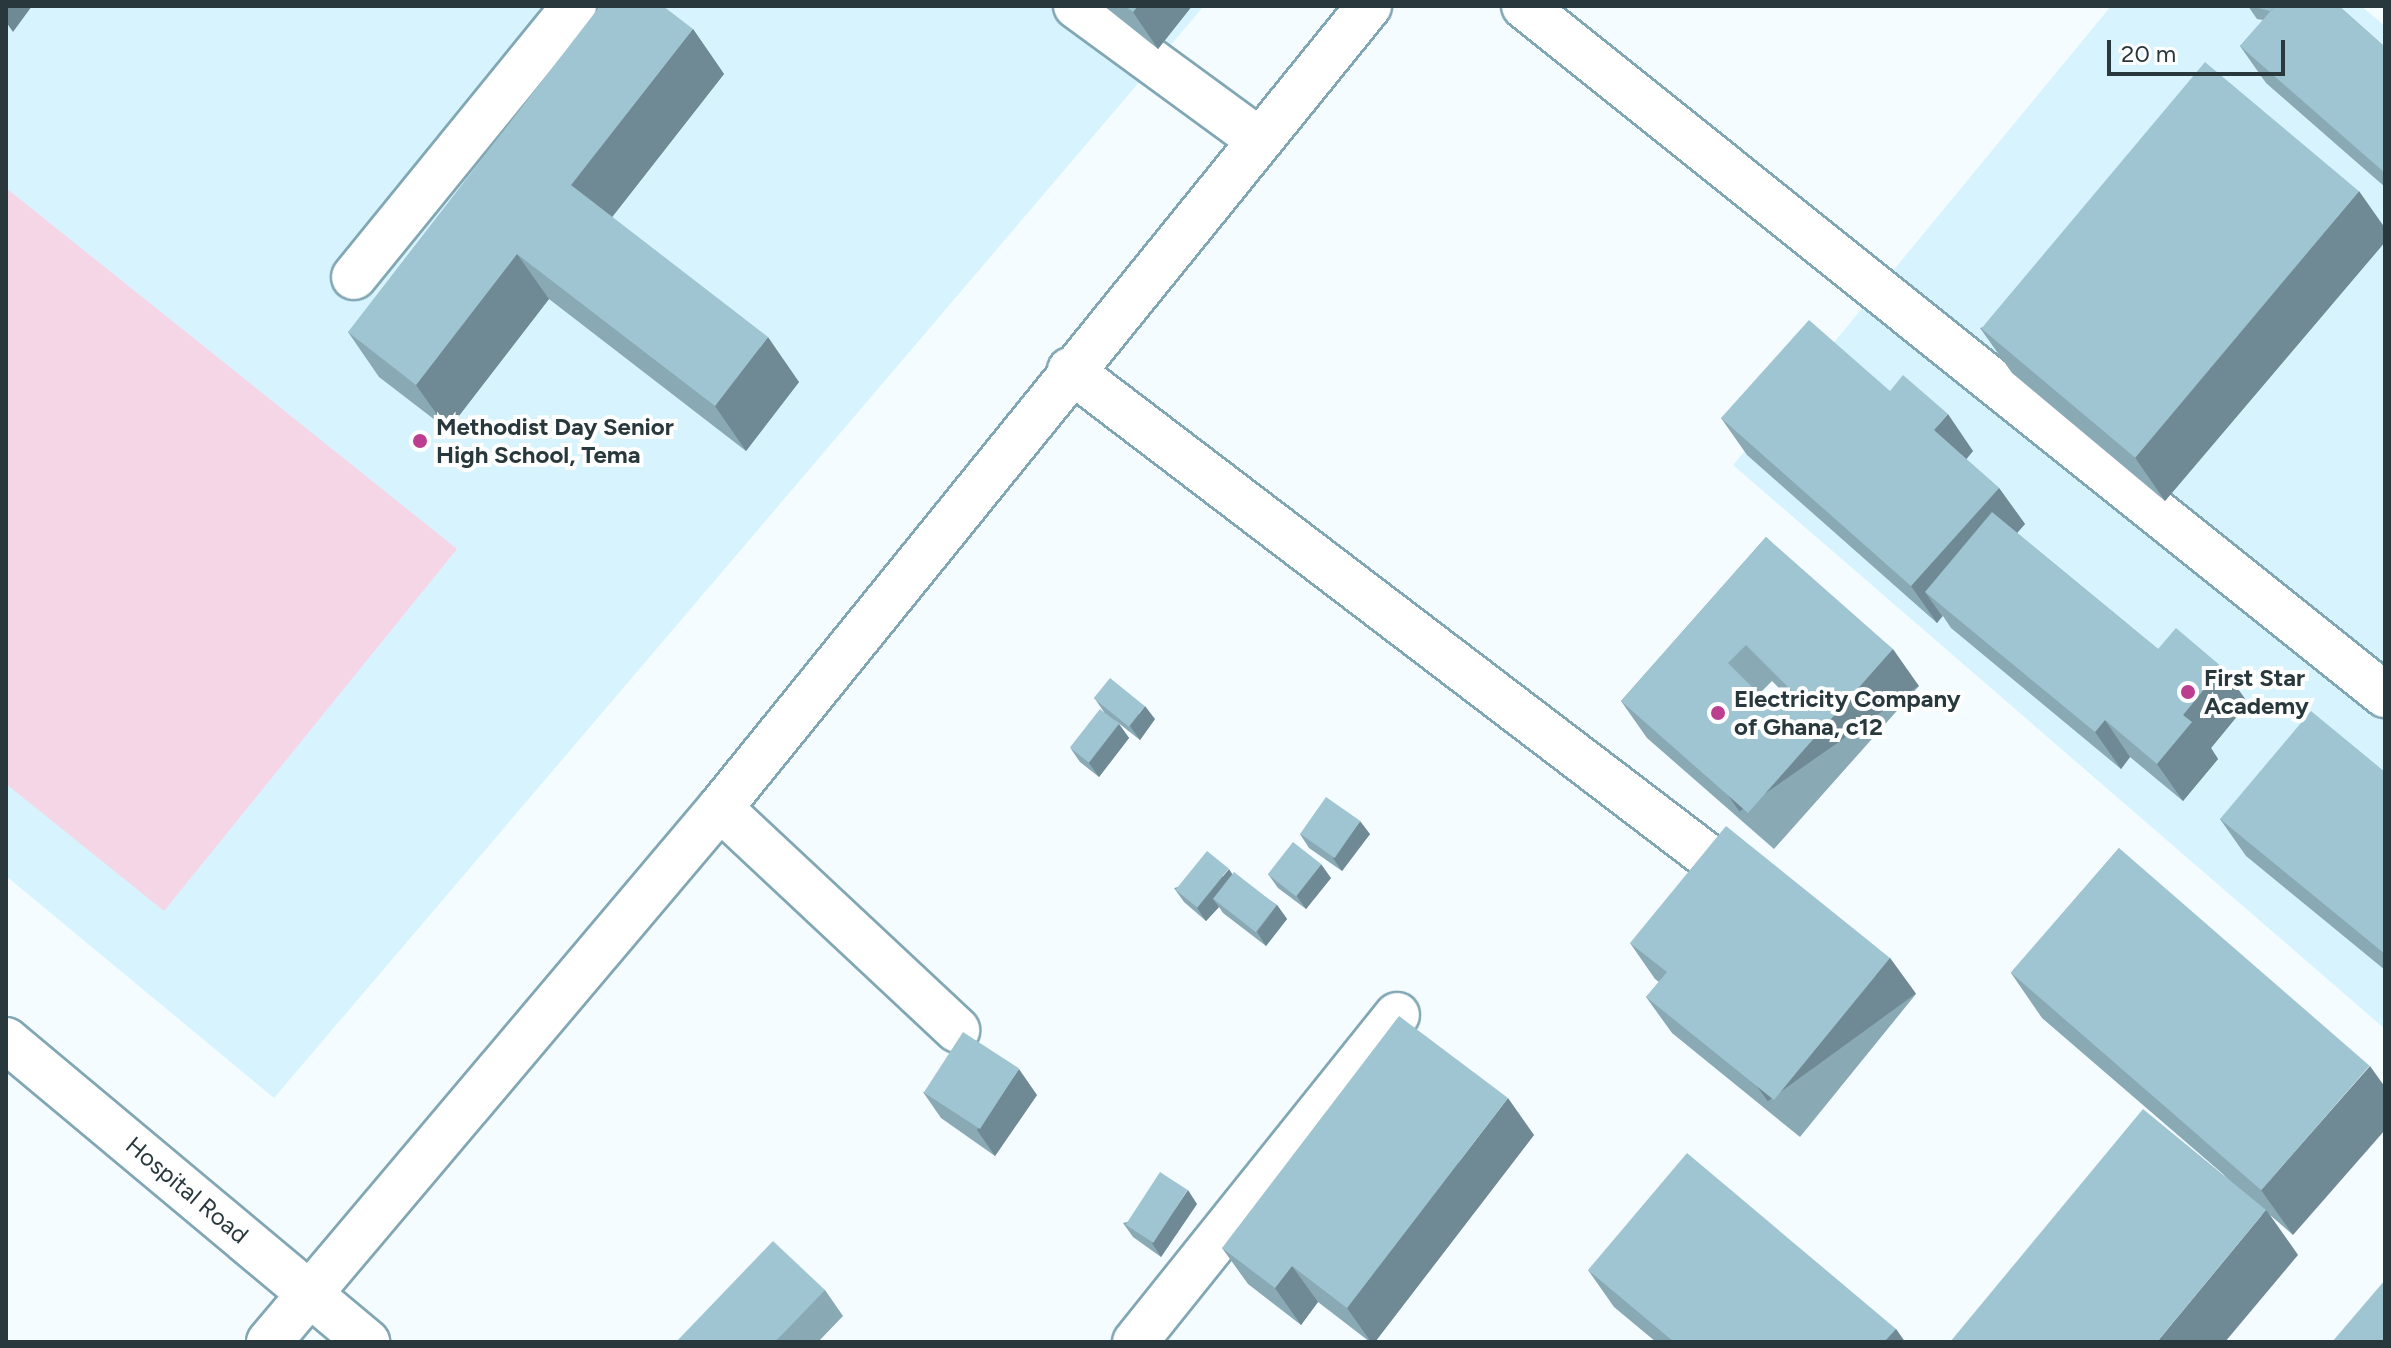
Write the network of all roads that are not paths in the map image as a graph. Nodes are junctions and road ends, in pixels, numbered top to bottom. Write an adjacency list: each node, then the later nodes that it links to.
1 (574, 6): 6 (street)
2 (1076, 6): 5 (street)
3 (1369, 6): 5 (street)
4 (1524, 6): 8 (street)
5 (1259, 140): 9 (street)
6 (354, 277)
7 (1997, 322): 8 (street)
8 (1968, 358): 10 (street)
9 (1070, 370): 11 (street); 12 (street)
10 (2385, 695)
11 (720, 808): 14 (street); 16 (street)
12 (1727, 871)
13 (1397, 1015): 19 (street)
14 (957, 1030)
15 (6, 1040): 16 (street, Hospital Road)
16 (311, 1293): 17 (street); 18 (street, Hospital Road)
17 (269, 1342)
18 (367, 1342)
19 (1135, 1342)

